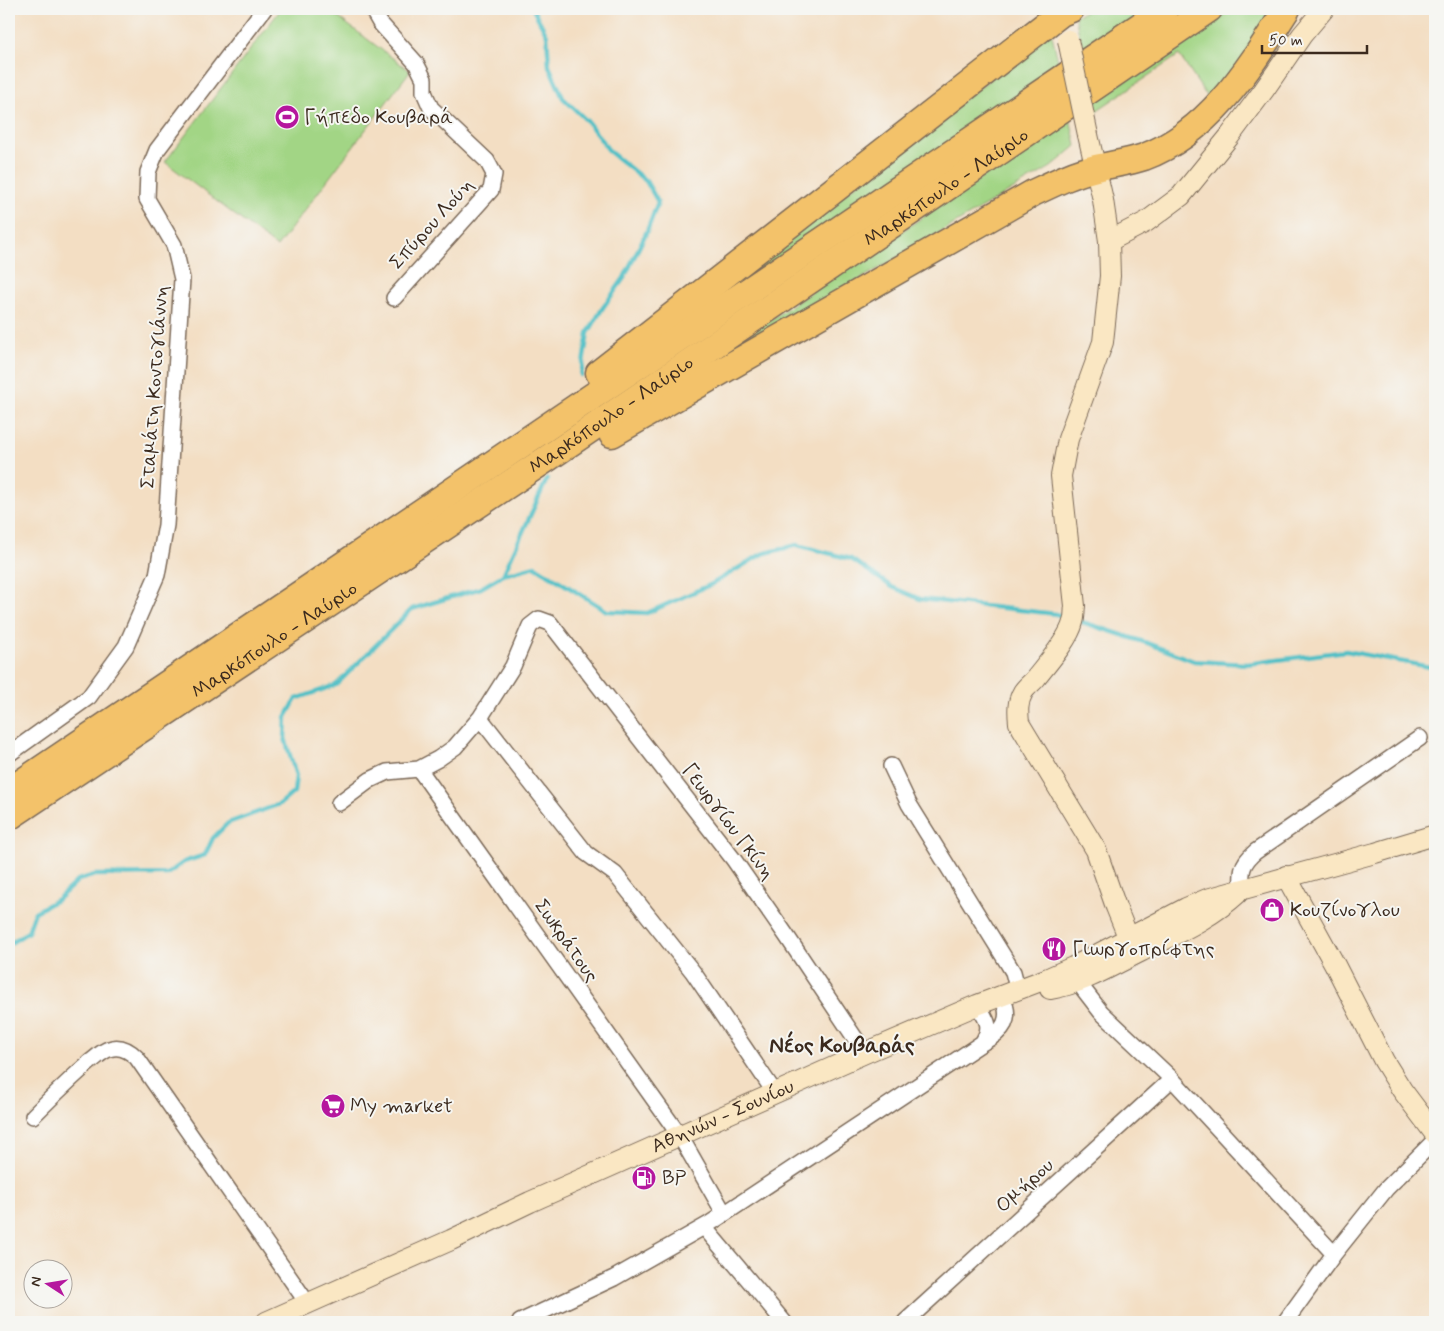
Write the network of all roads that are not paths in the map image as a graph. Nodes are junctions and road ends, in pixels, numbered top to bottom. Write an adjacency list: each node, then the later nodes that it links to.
1 (264, 9): 15 (street, Σταμάτη Κοντογιάννη)
2 (372, 9): 10 (street, Σπύρου Λούη)
3 (1165, 9): 12 (highway, Μαρκόπουλο - Λαύριο)
4 (1209, 9): 11 (highway, Μαρκόπουλο - Λαύριο)
5 (1287, 9): 8 (highway)
6 (1324, 9): 9 (main road)
7 (1064, 10): 8 (main road, bridge); 12 (highway)
8 (1096, 168): 9 (main road); 11 (highway)
9 (1110, 241): 24 (main road)
10 (394, 298)
11 (548, 458): 20 (highway, Μαρκόπουλο - Λαύριο)
12 (481, 472): 18 (highway, Μαρκόπουλο - Λαύριο)
13 (480, 718): 17 (street); 29 (street, Γεωργίου Γκίνη); 31 (street)
14 (1420, 738): 23 (street)
15 (9, 754)
16 (891, 766): 26 (street)
17 (419, 769): 19 (street); 34 (street, Σωκράτους)
18 (9, 791)
19 (339, 803)
20 (9, 817)
21 (1435, 835): 22 (main road, Αθηνών - Σουνίου)
22 (1286, 876): 23 (main road, Αθηνών - Σουνίου); 33 (main road)
23 (1242, 890): 24 (main road, Αθηνών - Σουνίου)
24 (1132, 946): 25 (main road, Αθηνών - Σουνίου)
25 (1076, 974): 26 (main road, Αθηνών - Σουνίου); 30 (street)
26 (1009, 993): 27 (main road, Αθηνών - Σουνίου); 28 (street)
27 (978, 1005): 28 (street); 29 (main road, Αθηνών - Σουνίου)
28 (982, 1043): 36 (street)
29 (865, 1053): 31 (main road, Αθηνών - Σουνίου)
30 (1172, 1079): 38 (street); 43 (street, Ομήρου)
31 (775, 1094): 34 (main road, Αθηνών - Σουνίου)
32 (33, 1116): 39 (street)
33 (1435, 1134)
34 (680, 1136): 36 (street, Σωκράτους); 39 (main road, Αθηνών - Σουνίου)
35 (1435, 1140): 38 (street)
36 (724, 1213): 37 (street)
37 (704, 1227): 41 (street); 42 (street)
38 (1334, 1254): 44 (street)
39 (308, 1304): 40 (main road, Αθηνών - Σουνίου)
40 (266, 1322)
41 (520, 1322)
42 (784, 1322)
43 (905, 1322)
44 (1285, 1322)

